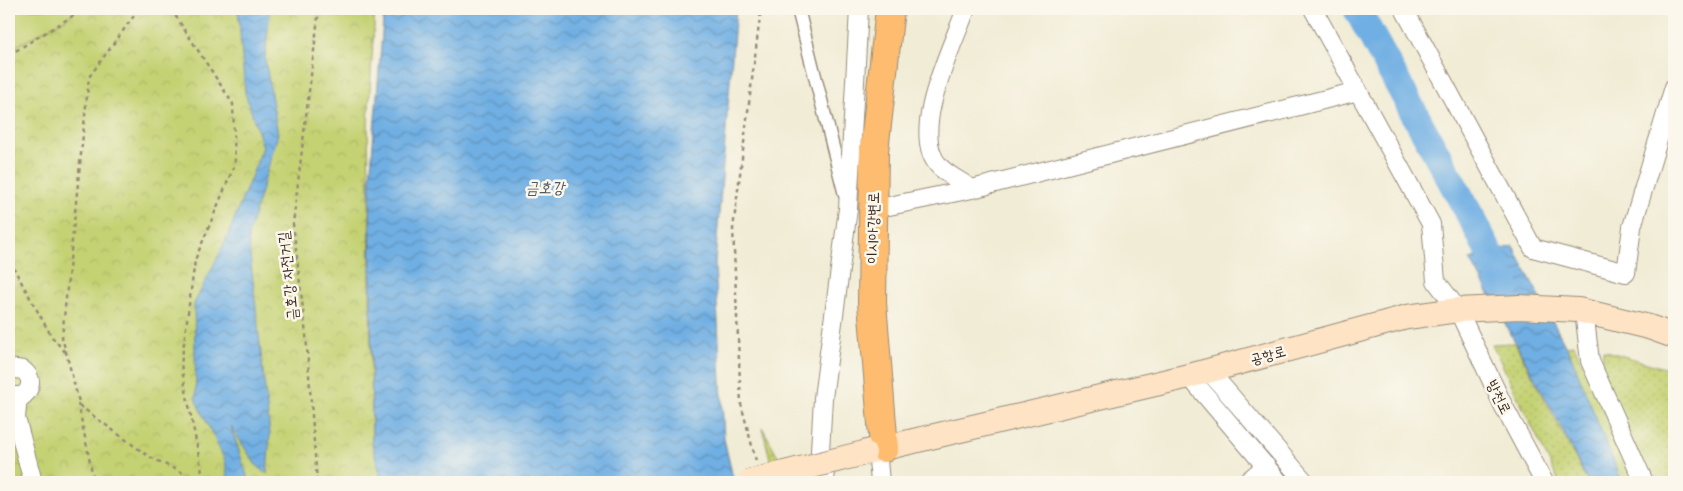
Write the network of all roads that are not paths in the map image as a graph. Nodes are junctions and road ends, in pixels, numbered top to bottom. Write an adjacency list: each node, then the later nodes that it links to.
1 (798, 9): 12 (street)
2 (859, 9): 12 (street)
3 (890, 9): 19 (highway, 이시아강변로)
4 (909, 9): 11 (highway, 이시아강변로)
5 (966, 9): 10 (street)
6 (1313, 9): 9 (street, 방천로)
7 (1404, 9): 8 (street)
8 (1674, 87)
9 (1358, 91): 10 (street); 13 (street, 방천로)
10 (972, 189): 11 (street)
11 (889, 206): 19 (highway, 이시아강변로)
12 (848, 210): 23 (street)
13 (1458, 310): 14 (main road, 공항로); 17 (main road, 공항로); 28 (street, 방천로)
14 (1584, 311): 15 (main road, 공항로); 29 (street)
15 (1674, 336)
16 (9, 368): 18 (street)
17 (1199, 374): 19 (main road, 공항로); 20 (street); 27 (street)
18 (13, 397): 22 (street)
19 (881, 449): 21 (main road, 공항로, bridge); 24 (street)
20 (1266, 466): 25 (street); 26 (street)
21 (753, 474)
22 (33, 482)
23 (826, 482)
24 (880, 482)
25 (1247, 482)
26 (1279, 482)
27 (1305, 482)
28 (1544, 482)
29 (1644, 482)

